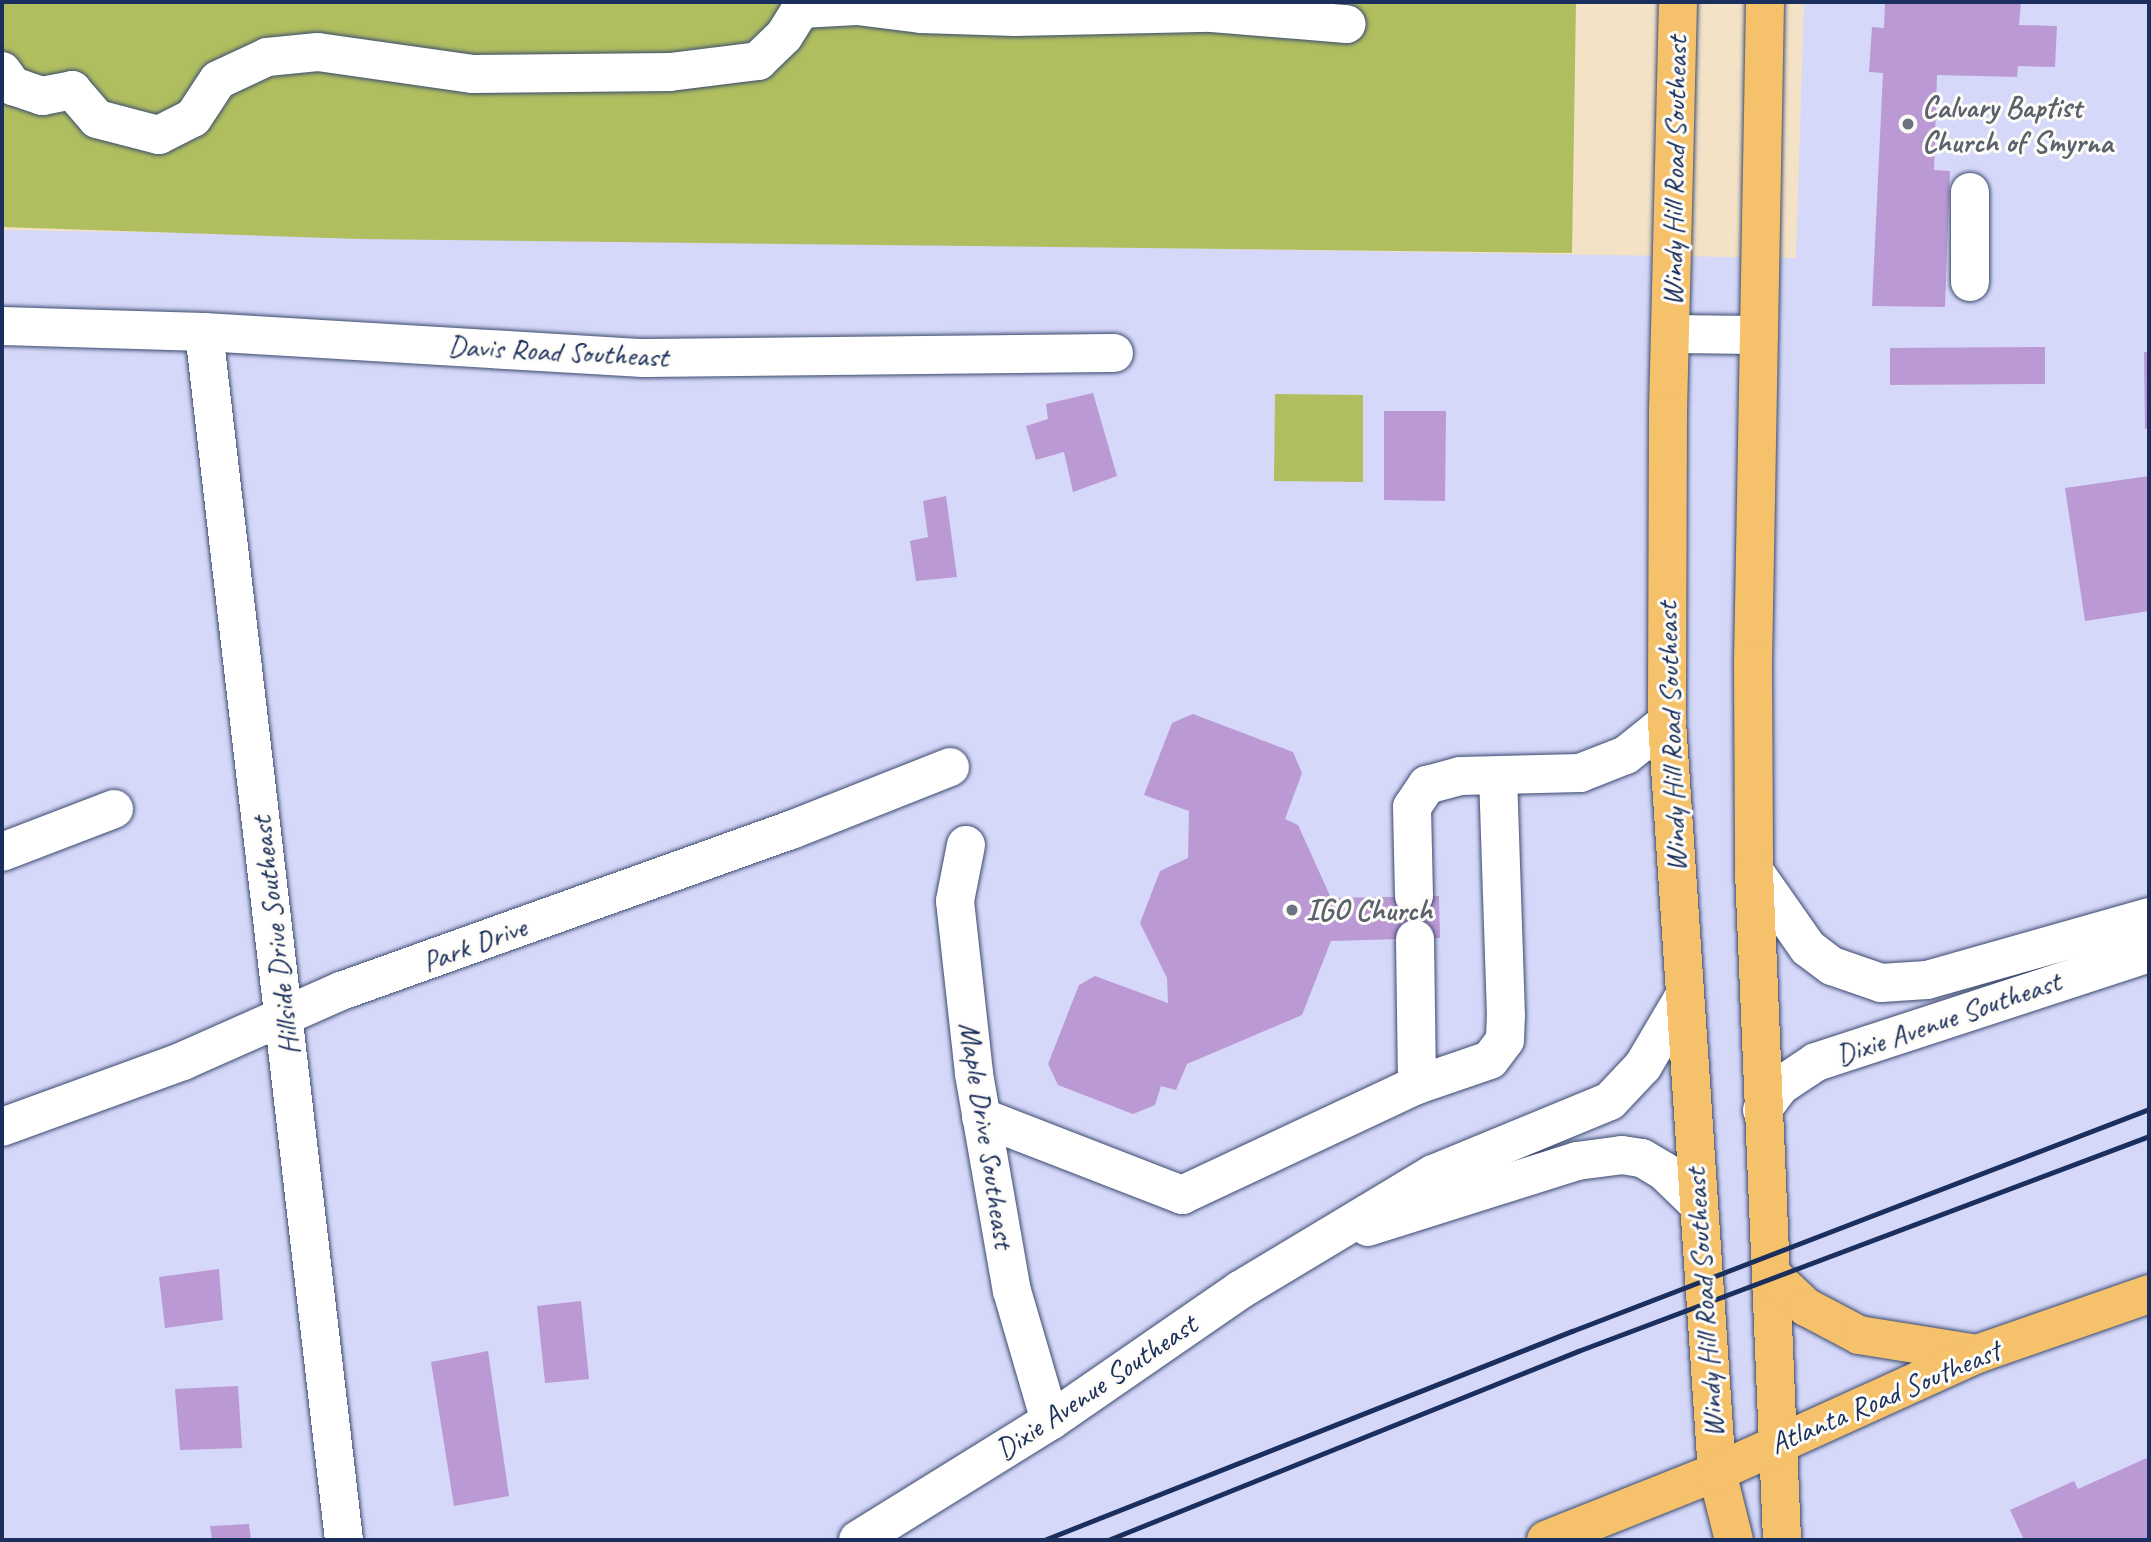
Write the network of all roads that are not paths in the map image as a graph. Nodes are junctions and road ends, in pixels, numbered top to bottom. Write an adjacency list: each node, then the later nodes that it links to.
1 (1678, 2): 10 (main road, Windy Hill Road Southeast)
2 (1765, 2): 11 (main road)
3 (800, 5): 4 (street); 5 (street)
4 (1347, 24)
5 (2, 71)
6 (1970, 192): 7 (street)
7 (1970, 282)
8 (2, 326): 9 (street, Davis Road Southeast)
9 (204, 332): 12 (street, Davis Road Southeast); 25 (street, Hillside Drive Southeast)
10 (1670, 334): 11 (street); 13 (main road, Windy Hill Road Southeast)
11 (1759, 335): 19 (main road)
12 (1114, 353)
13 (1667, 722): 15 (street); 24 (main road, Windy Hill Road Southeast)
14 (950, 767): 25 (street, Park Drive)
15 (1498, 776): 20 (street); 26 (street)
16 (114, 809): 18 (street)
17 (966, 845): 28 (street, Maple Drive Southeast)
18 (2, 852)
19 (1754, 871): 21 (street, Dixie Avenue Southeast); 27 (main road)
20 (1414, 896)
21 (2149, 917)
22 (1415, 939): 26 (street)
23 (2149, 953): 27 (street, Dixie Avenue Southeast)
24 (1683, 998): 30 (main road, Windy Hill Road Southeast); 31 (street, Dixie Avenue Southeast)
25 (285, 1015): 29 (street, Park Drive); 38 (street, Hillside Drive Southeast)
26 (1417, 1085): 28 (street)
27 (1762, 1110): 32 (main road)
28 (981, 1117): 35 (street, Maple Drive Southeast)
29 (2, 1127)
30 (1697, 1203): 31 (street, Dixie Avenue Southeast); 37 (main road, Windy Hill Road Southeast)
31 (1335, 1235): 35 (street, Dixie Avenue Southeast)
32 (1772, 1275): 34 (main road); 36 (main road)
33 (2149, 1294): 34 (main road, Atlanta Road Southeast)
34 (1978, 1354): 36 (main road, Atlanta Road Southeast)
35 (1050, 1421): 39 (street, Dixie Avenue Southeast)
36 (1780, 1441): 37 (main road, Atlanta Road Southeast); 43 (main road); 44 (street)
37 (1717, 1472): 40 (main road, Atlanta Road Southeast); 41 (street, Windy Hill Road Southeast); 42 (main road, Windy Hill Road Southeast)
38 (344, 1540)
39 (858, 1540)
40 (1546, 1540)
41 (1719, 1540)
42 (1734, 1540)
43 (1782, 1540)
44 (1794, 1540)

